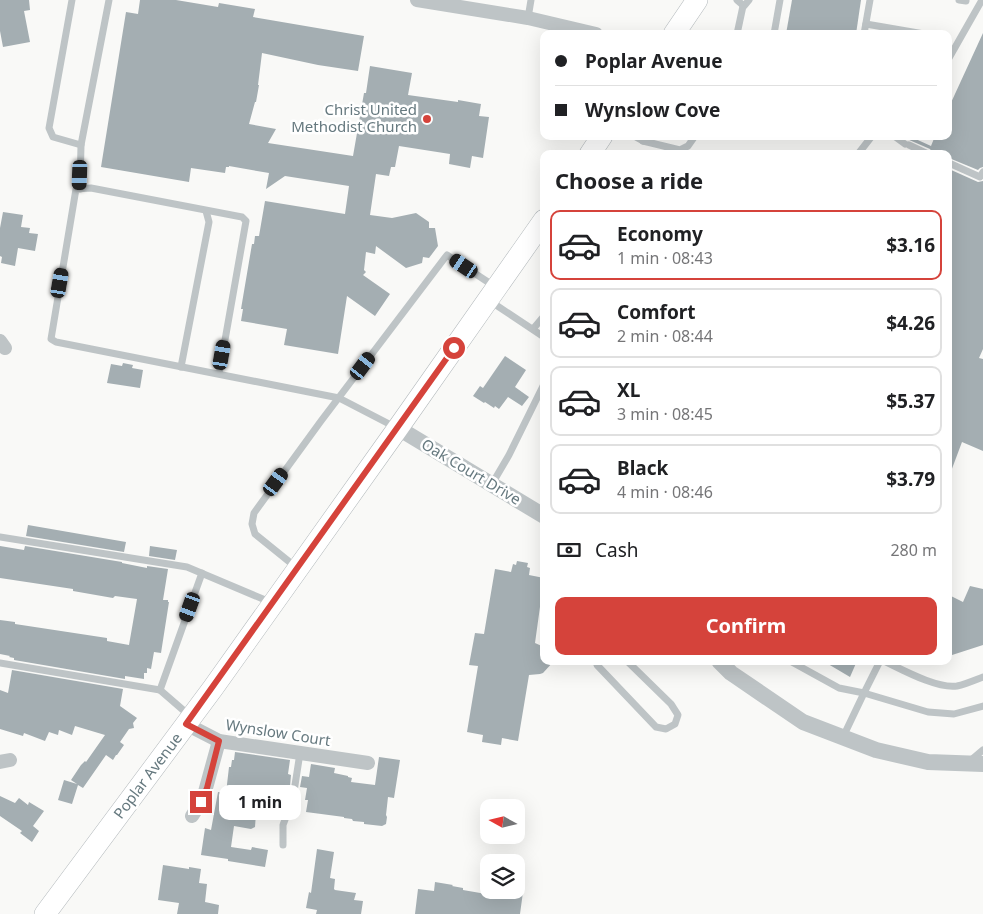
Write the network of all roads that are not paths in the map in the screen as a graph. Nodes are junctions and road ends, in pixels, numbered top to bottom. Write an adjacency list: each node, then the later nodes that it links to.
1 (72, 0): 25 (lane)
2 (109, 0): 25 (lane)
3 (417, 0): 12 (street)
4 (531, 0): 12 (lane)
5 (697, 0): 15 (main road)
6 (737, 0): 11 (lane)
7 (749, 0): 11 (lane)
8 (780, 0): 17 (lane)
9 (870, 0): 13 (lane)
10 (982, 0): 20 (lane)
11 (743, 6): 16 (lane)
12 (528, 18): 14 (street)
13 (866, 24): 18 (lane); 19 (lane)
14 (579, 30)
15 (677, 30)
16 (737, 30)
17 (775, 30)
18 (865, 30)
19 (901, 30)
20 (952, 53)
21 (647, 140): 26 (lane)
22 (692, 140): 27 (lane)
23 (869, 140): 28 (lane)
24 (900, 140): 29 (lane)
25 (81, 146): 32 (lane)
26 (680, 150)
27 (680, 150)
28 (861, 150)
29 (920, 150)
30 (952, 164): 31 (lane)
31 (983, 172)
32 (80, 189): 33 (lane); 39 (lane)
33 (206, 211): 39 (lane); 40 (lane)
34 (540, 226): 35 (main road, Poplar Avenue)
35 (492, 294): 37 (lane); 42 (lane); 43 (main road, Poplar Avenue)
36 (540, 321): 37 (lane)
37 (534, 329): 38 (lane)
38 (540, 334)
39 (181, 367): 40 (lane)
40 (219, 374): 42 (lane)
41 (540, 392): 44 (lane)
42 (339, 398): 43 (lane); 47 (lane)
43 (398, 428): 44 (street, Oak Court Drive); 47 (main road, Poplar Avenue)
44 (492, 485): 45 (street, Oak Court Drive)
45 (540, 514)
46 (0, 537): 48 (lane)
47 (298, 568): 49 (main road, Poplar Avenue)
48 (202, 573): 49 (lane); 58 (lane)
49 (273, 603): 61 (main road, Poplar Avenue)
50 (0, 663): 58 (lane)
51 (597, 665): 52 (lane)
52 (631, 665)
53 (723, 665): 62 (street)
54 (797, 665): 59 (lane)
55 (880, 665): 59 (lane)
56 (891, 665): 57 (lane)
57 (983, 677)
58 (160, 690): 61 (lane)
59 (864, 693): 60 (lane); 62 (lane)
60 (983, 706)
61 (189, 720): 63 (street, Wynslow Court); 70 (main road, Poplar Avenue)
62 (843, 737): 67 (street)
63 (219, 741): 65 (street, Wynslow Court); 68 (street)
64 (983, 750): 67 (lane)
65 (300, 753): 66 (street, Wynslow Court); 69 (lane)
66 (368, 763)
67 (975, 764)
68 (192, 816)
69 (283, 844)
70 (45, 914)

